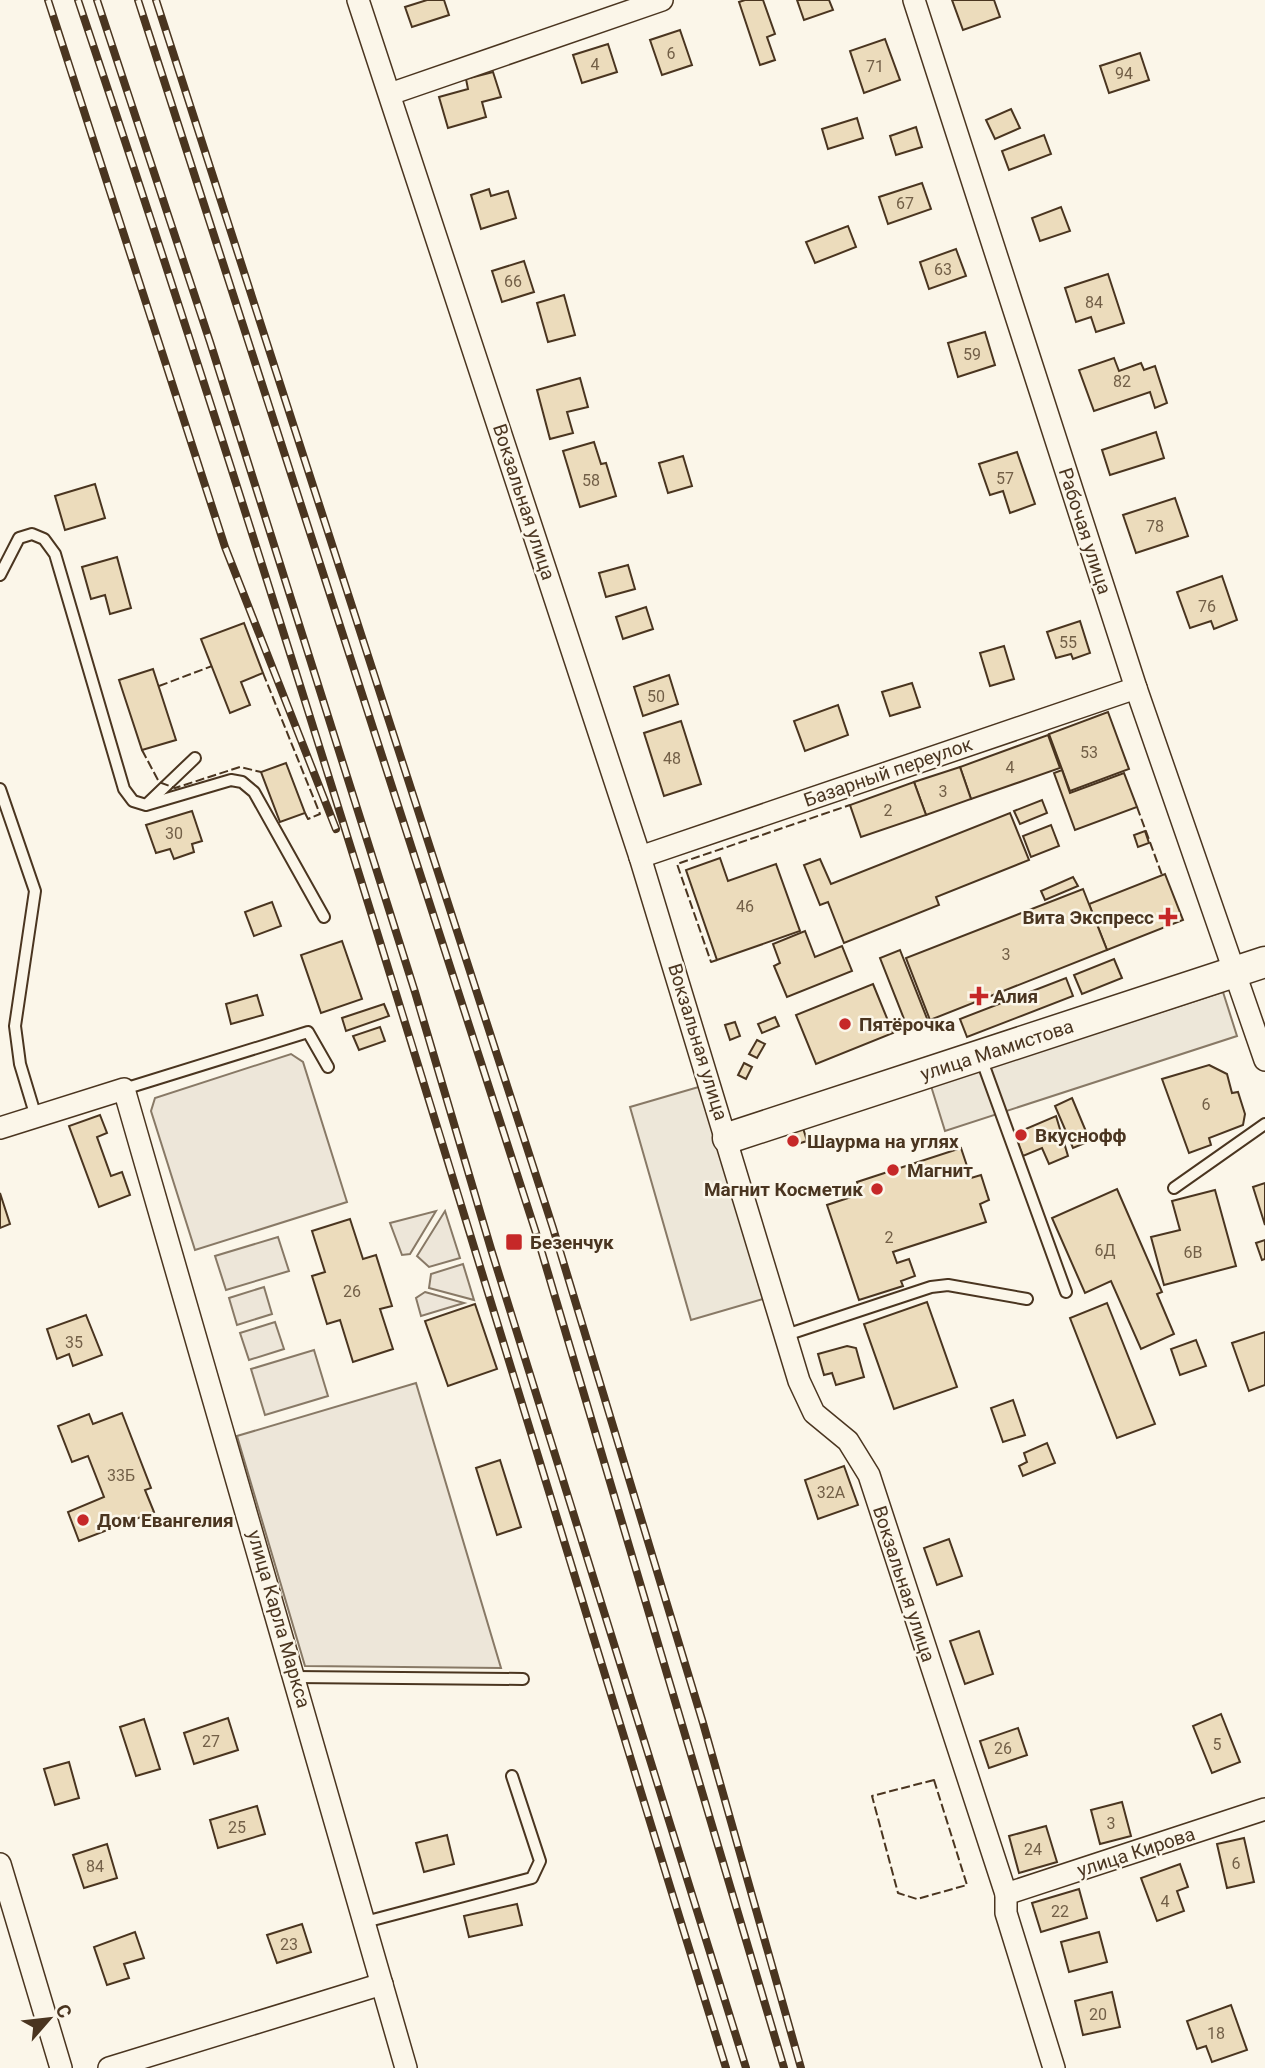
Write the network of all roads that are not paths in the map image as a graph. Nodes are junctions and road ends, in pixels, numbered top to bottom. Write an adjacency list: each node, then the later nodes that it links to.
1 (358, 0): 5 (street, Вокзальная улица)
2 (662, 0): 4 (street)
3 (914, 0): 7 (street, Рабочая улица)
4 (625, 6): 5 (street)
5 (390, 94): 11 (street, Вокзальная улица)
6 (0, 575): 10 (lane)
7 (1136, 688): 11 (street, Базарный переулок); 14 (street, Рабочая улица)
8 (195, 758): 10 (lane)
9 (0, 789): 19 (lane)
10 (146, 806): 12 (lane)
11 (640, 857): 22 (street, Вокзальная улица)
12 (324, 917)
13 (1265, 962): 14 (street, улица Мамистова)
14 (1234, 972): 15 (street, улица Мамистова); 16 (street, Рабочая улица)
15 (980, 1055): 22 (street, улица Мамистова); 24 (lane)
16 (1265, 1059)
17 (328, 1068): 18 (lane)
18 (124, 1089): 19 (street); 27 (street, улица Карла Маркса)
19 (36, 1117): 21 (street)
20 (1265, 1124): 23 (lane)
21 (0, 1128)
22 (728, 1138): 26 (street, Вокзальная улица)
23 (1174, 1188)
24 (1066, 1292)
25 (1027, 1299): 26 (lane)
26 (786, 1335): 32 (street, Вокзальная улица)
27 (295, 1678): 28 (lane); 33 (street, улица Карла Маркса)
28 (523, 1679)
29 (512, 1776): 33 (lane)
30 (1265, 1810): 32 (street, улица Кирова)
31 (0, 1864): 35 (street)
32 (1006, 1894): 38 (street, Вокзальная улица)
33 (365, 1922): 34 (street, улица Карла Маркса)
34 (383, 1984): 36 (street); 37 (street, улица Карла Маркса)
35 (61, 2068)
36 (109, 2068)
37 (406, 2068)
38 (1055, 2068)

